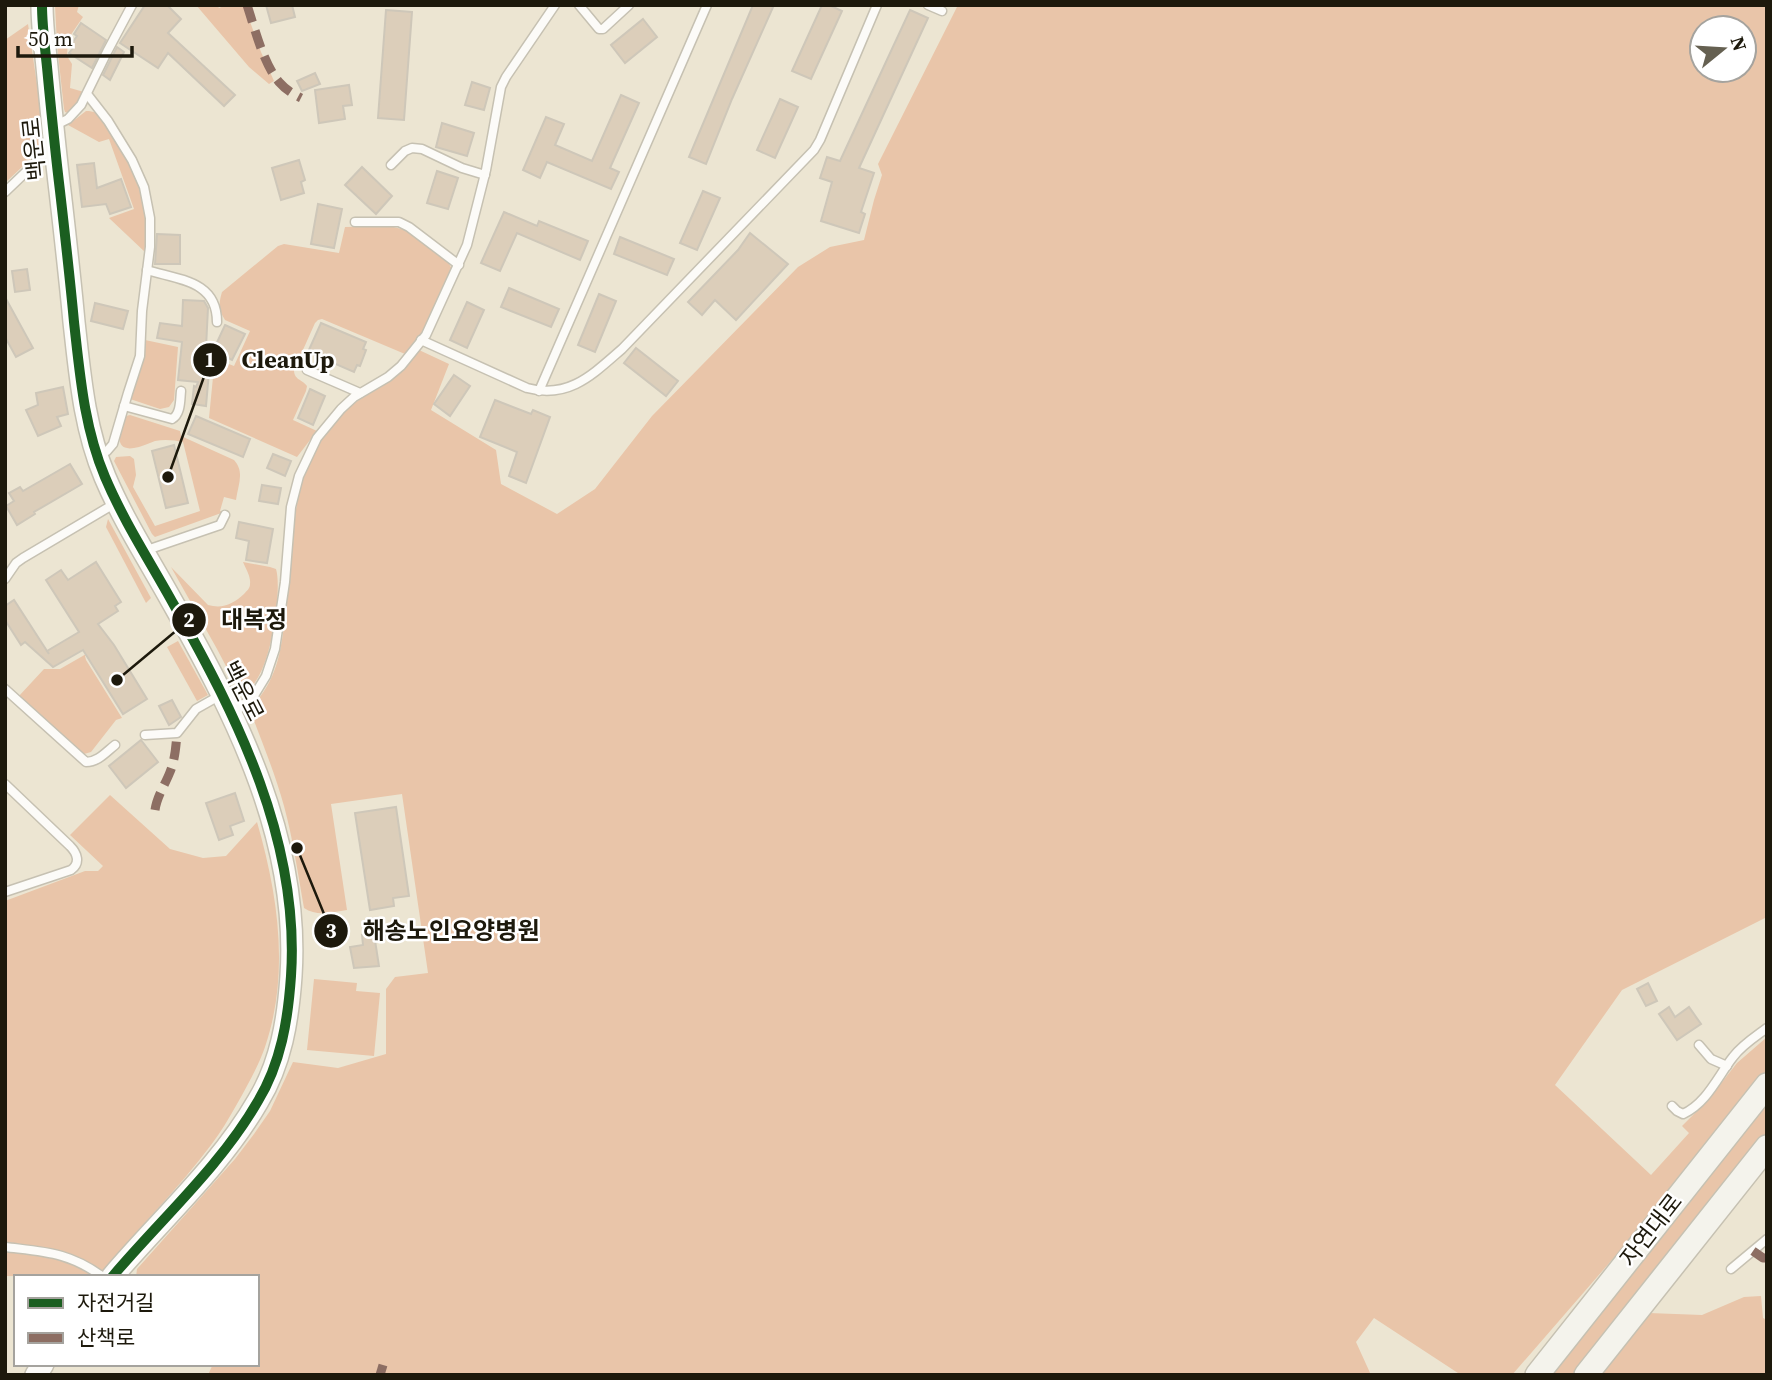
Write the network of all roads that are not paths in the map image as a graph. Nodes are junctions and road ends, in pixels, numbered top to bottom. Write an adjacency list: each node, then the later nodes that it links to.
1 (42, 5): 11 (street, 백운로)
2 (132, 5): 10 (lane)
3 (555, 5): 13 (lane)
4 (579, 5): 5 (lane)
5 (629, 5)
6 (707, 5): 22 (lane)
7 (877, 5): 22 (lane)
8 (928, 5): 9 (lane)
9 (942, 11)
10 (87, 94): 11 (lane); 17 (lane)
11 (54, 135): 14 (lane); 25 (street, 백운로)
12 (391, 165): 13 (lane)
13 (485, 175): 16 (lane)
14 (5, 192)
15 (355, 222): 16 (lane)
16 (459, 265): 19 (lane)
17 (147, 270): 18 (lane); 24 (lane)
18 (218, 323)
19 (421, 340): 22 (lane); 23 (lane)
20 (307, 370): 23 (lane)
21 (181, 391): 24 (lane)
22 (539, 391)
23 (360, 393): 34 (lane)
24 (124, 406): 25 (lane)
25 (98, 455): 26 (street, 백운로)
26 (117, 502): 28 (street, 백운로); 30 (lane)
27 (225, 515): 28 (lane)
28 (144, 551): 33 (street, 백운로)
29 (5, 559): 30 (lane)
30 (14, 566): 31 (lane)
31 (5, 579)
32 (5, 689): 36 (lane)
33 (222, 695): 34 (street, 백운로); 35 (lane)
34 (232, 715): 49 (street, 백운로)
35 (145, 735)
36 (115, 745)
37 (5, 783): 38 (lane)
38 (5, 892)
39 (1767, 1028): 41 (lane)
40 (1699, 1045): 41 (lane)
41 (1727, 1066): 43 (lane)
42 (1767, 1085): 50 (main road, 자연대로)
43 (1672, 1106)
44 (1767, 1147): 51 (main road, 자연대로)
45 (1767, 1239): 47 (lane)
46 (5, 1247): 48 (lane)
47 (1731, 1269)
48 (100, 1275)
49 (114, 1275)
50 (1536, 1375)
51 (1586, 1375)

